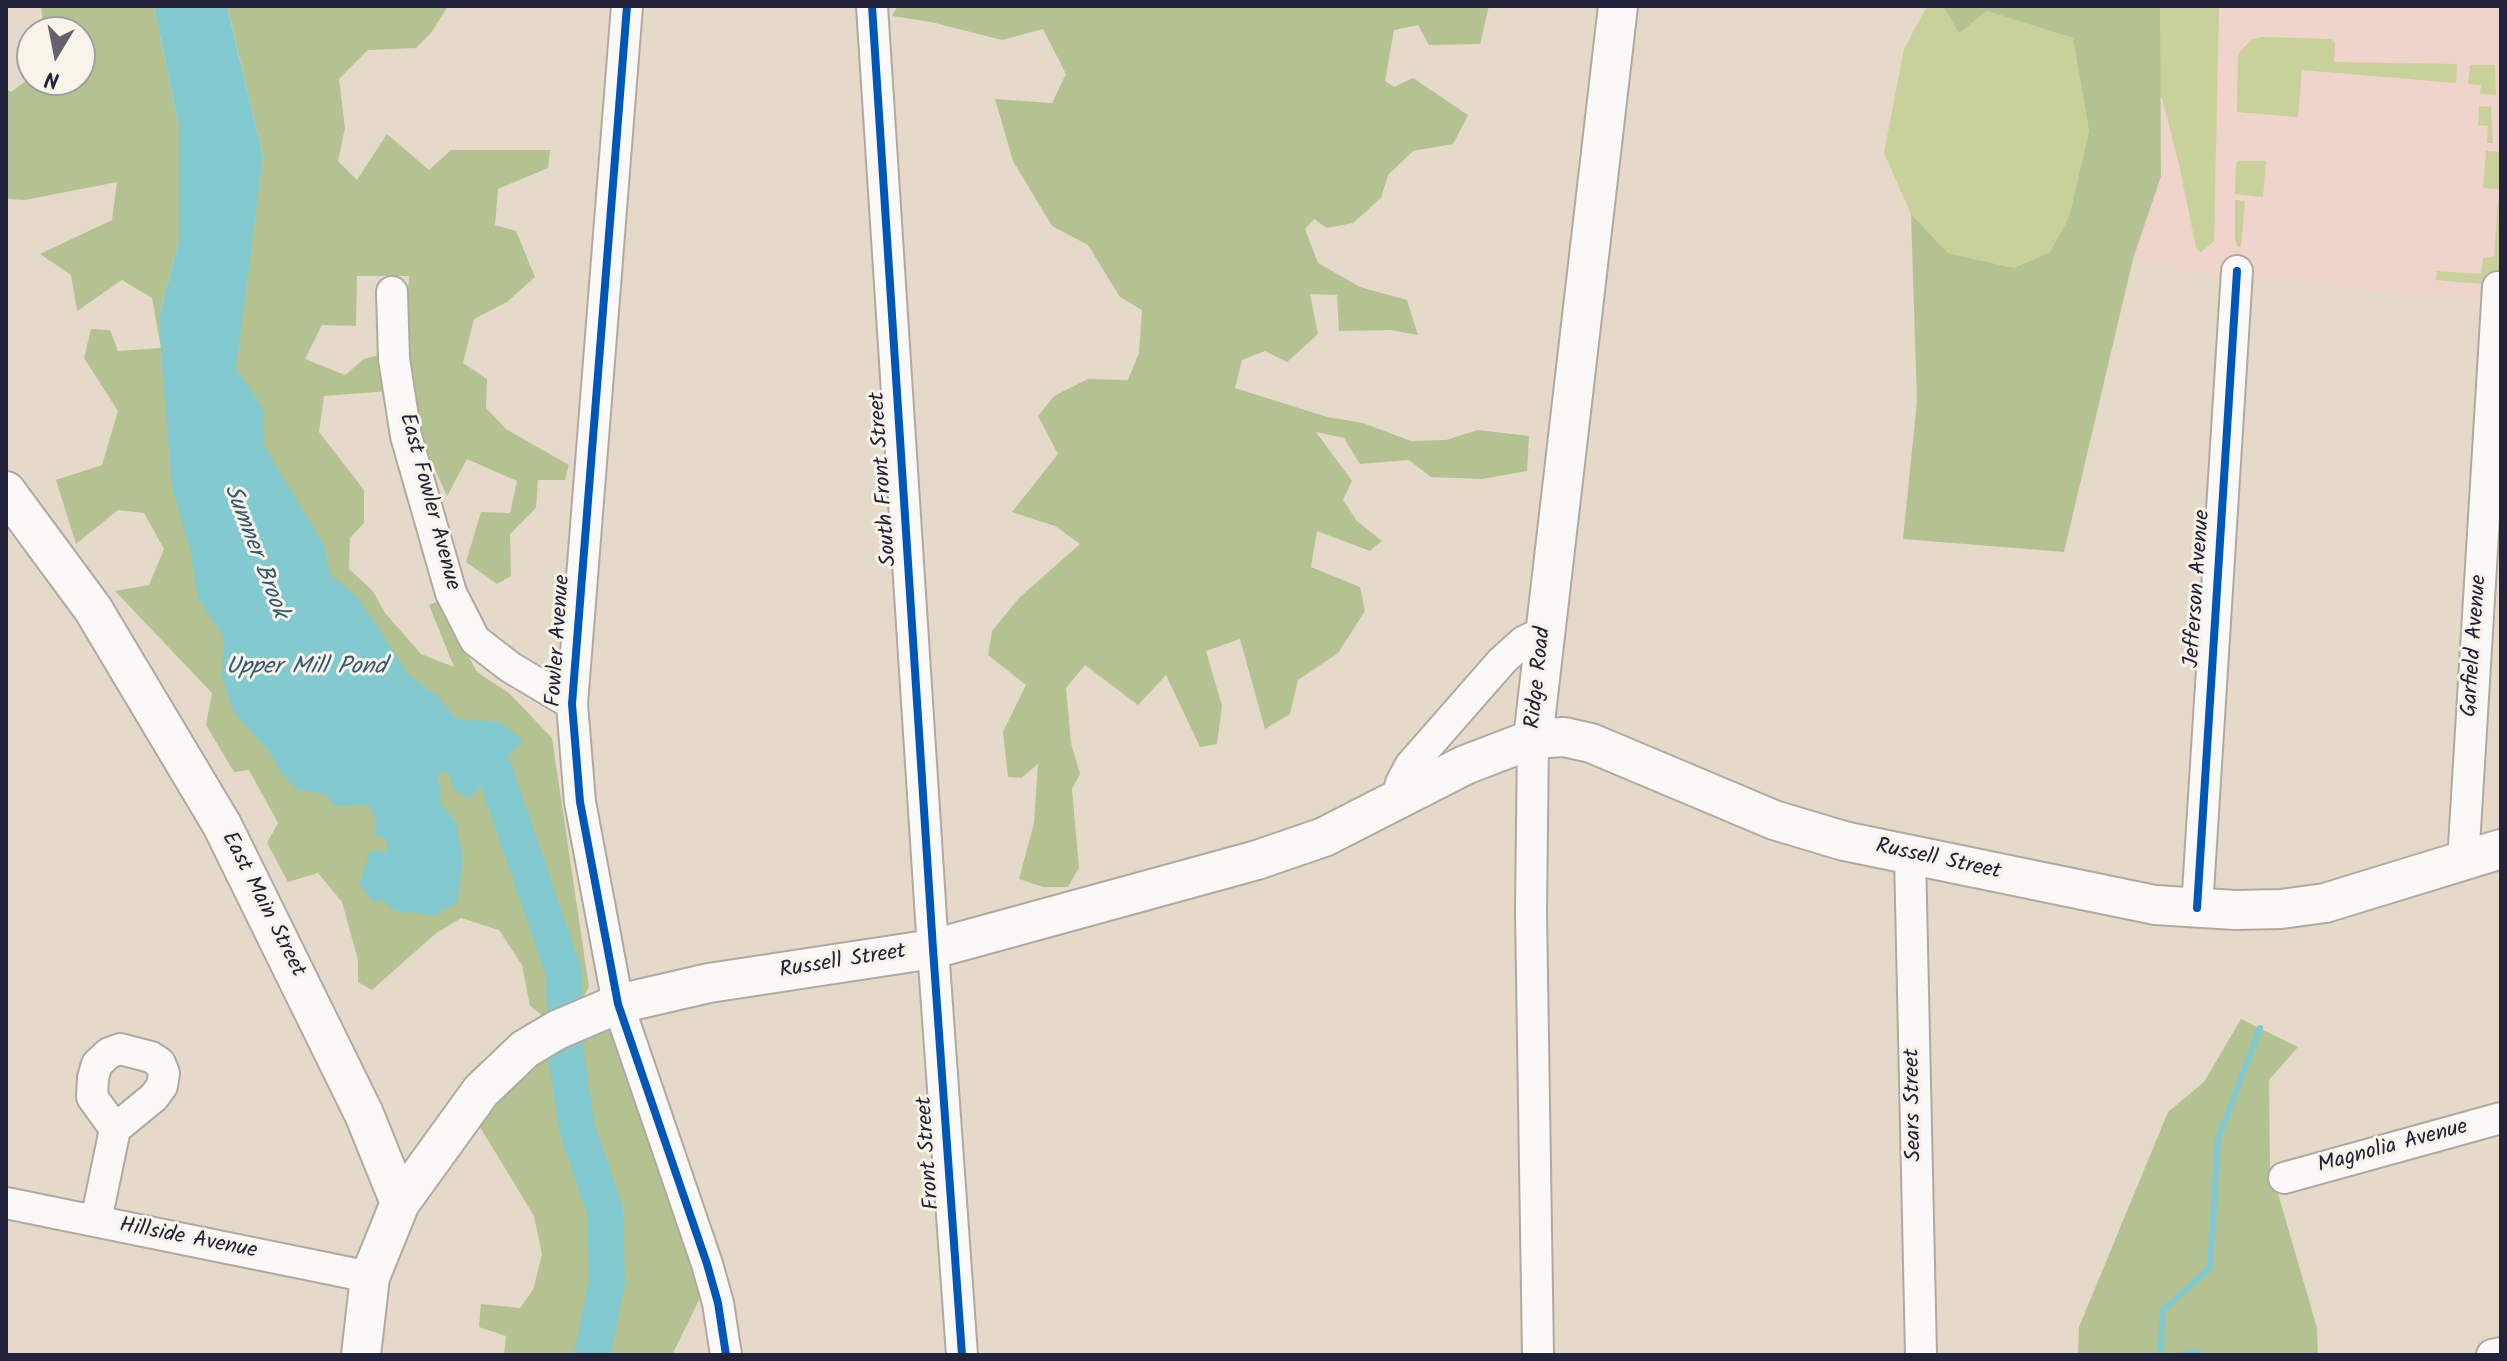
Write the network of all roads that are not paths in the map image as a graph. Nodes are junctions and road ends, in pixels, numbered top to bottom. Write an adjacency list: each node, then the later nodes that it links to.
1 (627, 6): 9 (street, Fowler Avenue)
2 (872, 6): 16 (street, South Front Street)
3 (1618, 6): 8 (main road, Ridge Road)
4 (2237, 271): 15 (street, Jefferson Avenue)
5 (2498, 287): 14 (street, Garfield Avenue)
6 (392, 292): 9 (street, East Fowler Avenue)
7 (11, 507): 22 (main road, East Main Street)
8 (1545, 631): 10 (main road, Ridge Road); 11 (street)
9 (572, 704): 17 (street, Fowler Avenue)
10 (1533, 739): 11 (main road, Russell Street); 13 (main road, Russell Street); 29 (street, Ridge Road)
11 (1396, 801): 16 (main road, Russell Street)
12 (2501, 849): 14 (main road, Russell Street)
13 (1910, 855): 15 (main road, Russell Street); 30 (street, Sears Street)
14 (2463, 862): 15 (main road, Russell Street)
15 (2197, 908)
16 (933, 949): 17 (main road, Russell Street); 28 (street, Front Street)
17 (603, 1010): 22 (main road, Russell Street); 27 (street, Fowler Avenue)
18 (2501, 1118): 20 (street, Magnolia Avenue)
19 (115, 1129): 23 (street)
20 (2284, 1178)
21 (6, 1203): 23 (street, Hillside Avenue)
22 (400, 1203): 24 (main road)
23 (96, 1221): 24 (street, Hillside Avenue)
24 (370, 1277): 26 (main road)
25 (2501, 1353): 31 (street)
26 (361, 1355)
27 (726, 1355)
28 (962, 1355)
29 (1538, 1355)
30 (1921, 1355)
31 (2492, 1355)

